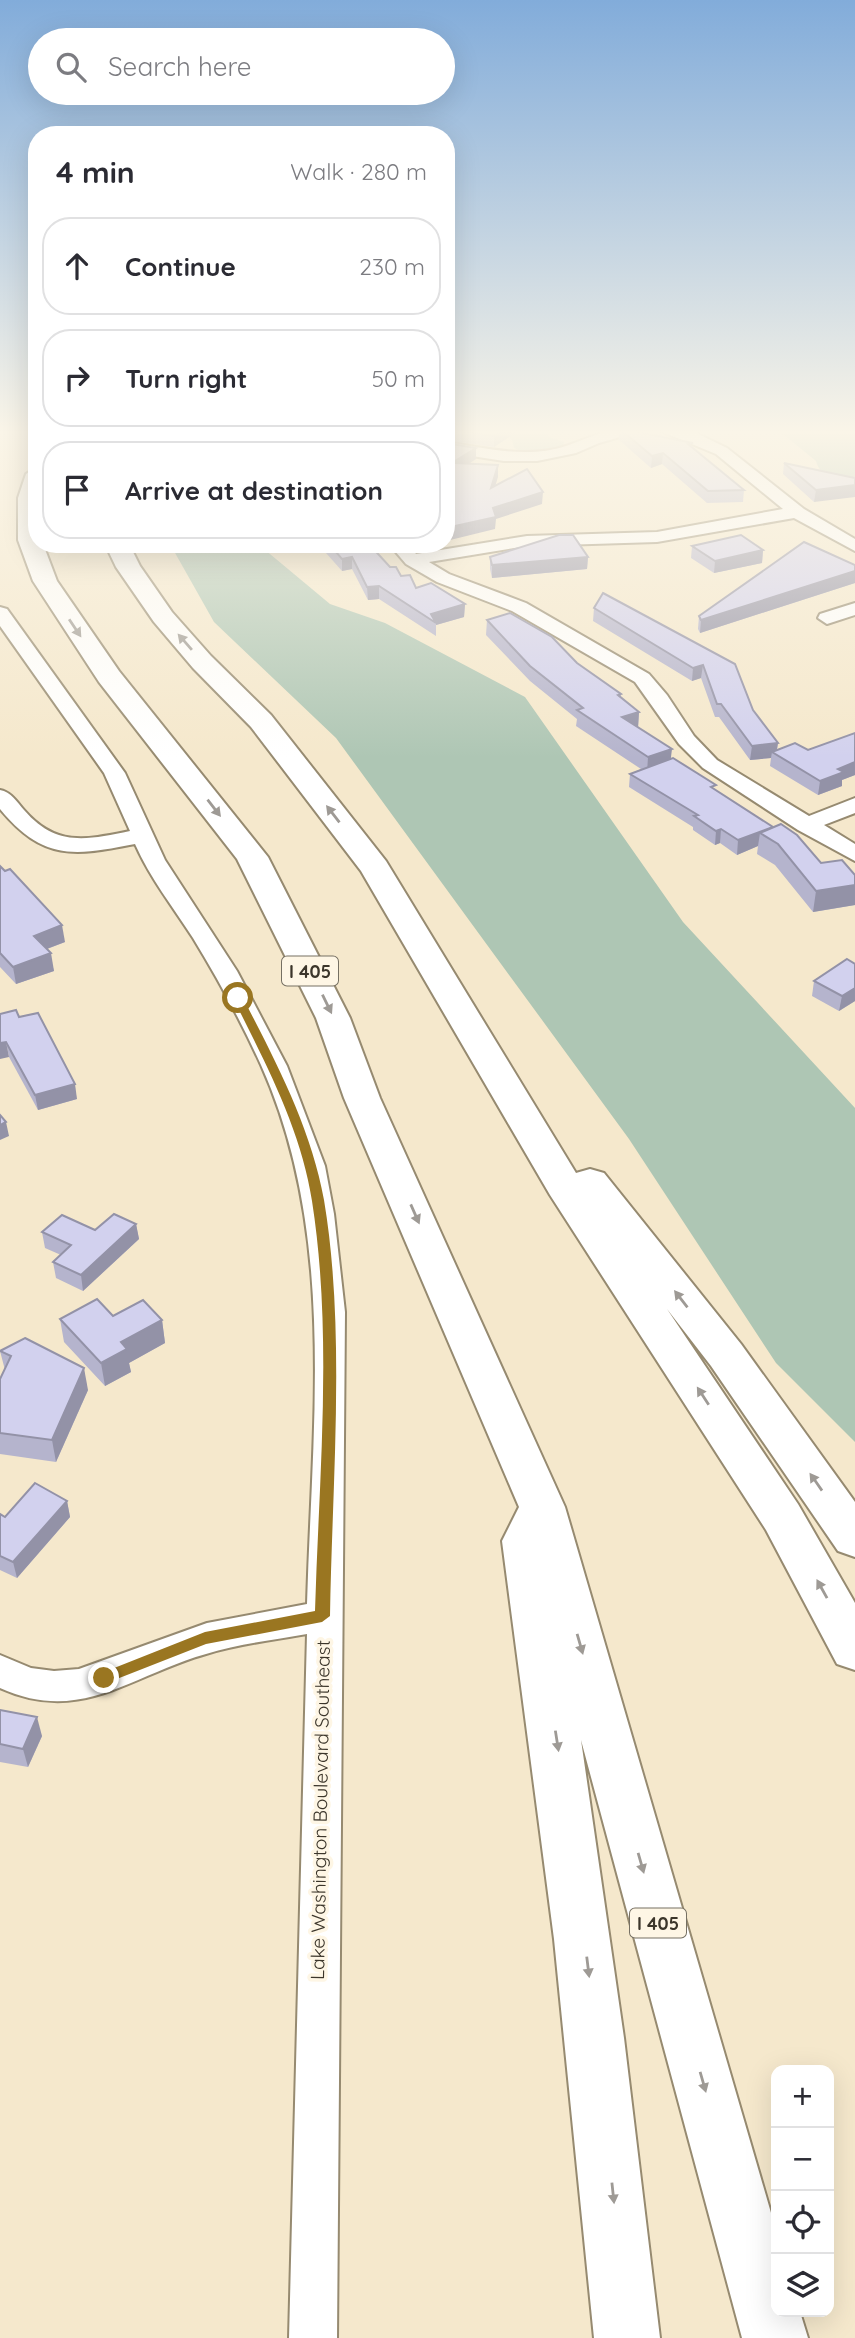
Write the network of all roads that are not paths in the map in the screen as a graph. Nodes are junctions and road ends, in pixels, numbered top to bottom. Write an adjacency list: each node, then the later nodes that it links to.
1 (589, 539): 6 (street)
2 (35, 553): 17 (highway, I 405, one-way to 17)
3 (121, 553): 16 (highway, one-way to 3)
4 (406, 553): 7 (street)
5 (454, 553): 7 (street)
6 (455, 553)
7 (412, 560): 13 (street)
8 (855, 609): 10 (street)
9 (0, 613): 14 (street, Lake Washington Boulevard Southeast)
10 (827, 618)
11 (0, 796): 14 (street)
12 (855, 806): 13 (street)
13 (806, 825): 15 (street)
14 (145, 835): 19 (street, Lake Washington Boulevard Southeast)
15 (855, 854)
16 (375, 868): 18 (highway, one-way to 16); 20 (highway, one-way to 16)
17 (542, 1507): 23 (highway, one-way to 23); 24 (highway, I 405, one-way to 24)
18 (855, 1538)
19 (322, 1616): 21 (street); 22 (street, Lake Washington Boulevard Southeast)
20 (855, 1649)
21 (0, 1671)
22 (313, 2338)
23 (627, 2338)
24 (775, 2338)

